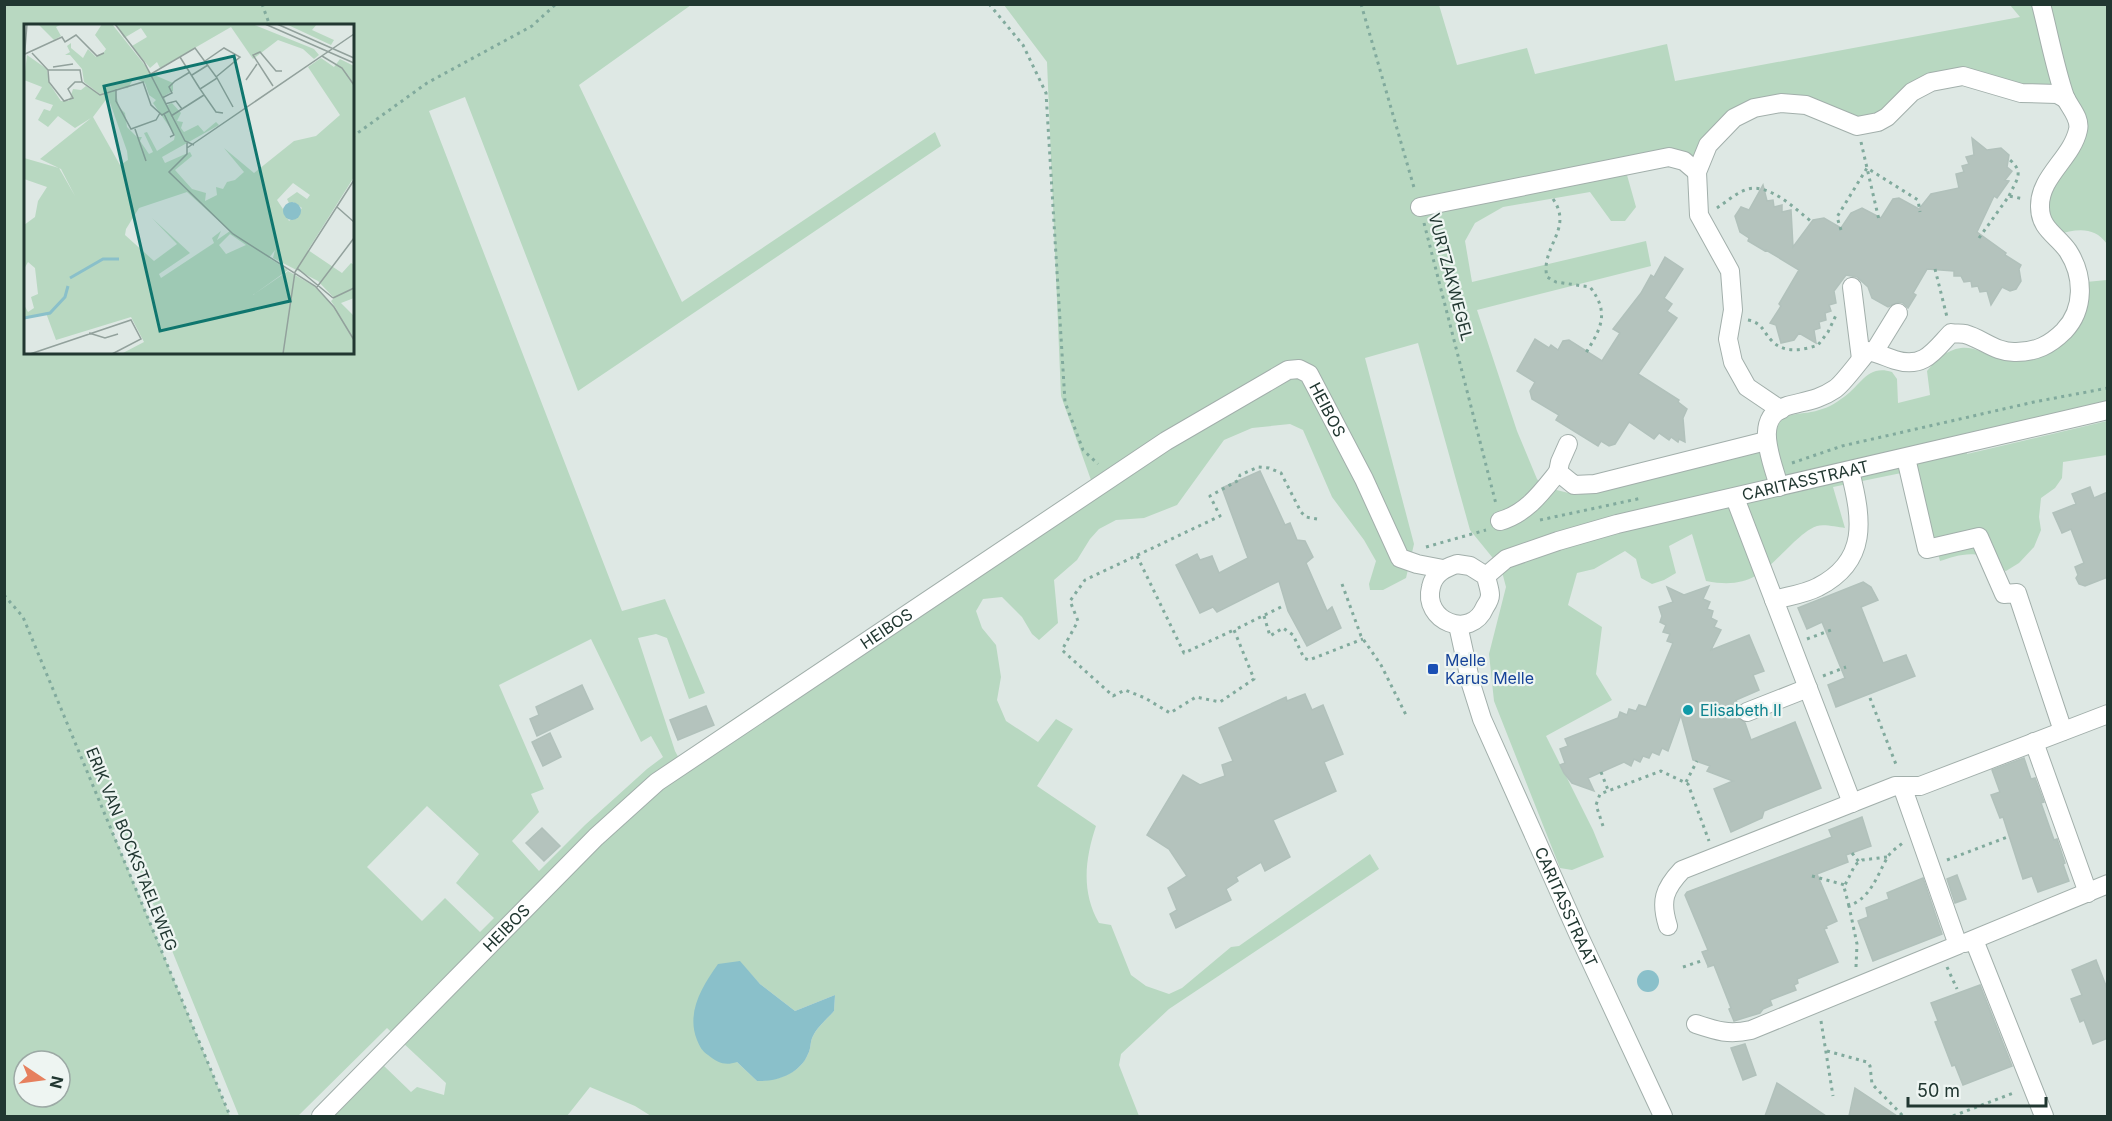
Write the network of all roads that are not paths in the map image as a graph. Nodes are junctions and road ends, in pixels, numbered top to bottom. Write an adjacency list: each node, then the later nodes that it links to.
1 (2041, 4): 2 (street)
2 (2066, 99): 3 (street); 7 (street)
3 (1697, 172): 4 (street); 8 (street)
4 (1420, 207)
5 (1852, 287): 7 (street)
6 (1898, 313): 7 (street)
7 (1868, 355): 8 (street)
8 (1781, 410): 10 (street)
9 (2108, 410): 12 (street, CARITASSTRAAT)
10 (1766, 441): 14 (street); 15 (street)
11 (1568, 444): 14 (street)
12 (1906, 458): 13 (street, CARITASSTRAAT); 25 (street)
13 (1850, 471): 15 (street, CARITASSTRAAT); 20 (street)
14 (1558, 472): 17 (street)
15 (1779, 487): 16 (street, CARITASSTRAAT)
16 (1735, 498): 19 (street, CARITASSTRAAT); 20 (street)
17 (1500, 521)
18 (1443, 569): 19 (street); 21 (street); 34 (street, HEIBOS)
19 (1486, 576): 21 (street)
20 (1774, 600): 22 (street)
21 (1458, 625): 35 (street, CARITASSTRAAT)
22 (1807, 686): 23 (street); 28 (street)
23 (1747, 712)
24 (2108, 714): 25 (street)
25 (2063, 731): 26 (street)
26 (2034, 742): 27 (street); 30 (street)
27 (1902, 786): 28 (street); 32 (street)
28 (1852, 803): 31 (street)
29 (2108, 884): 30 (street)
30 (2088, 892): 32 (street)
31 (1668, 926)
32 (1966, 942): 33 (street); 36 (street)
33 (1696, 1024)
34 (321, 1116)
35 (1664, 1116)
36 (2044, 1116)

